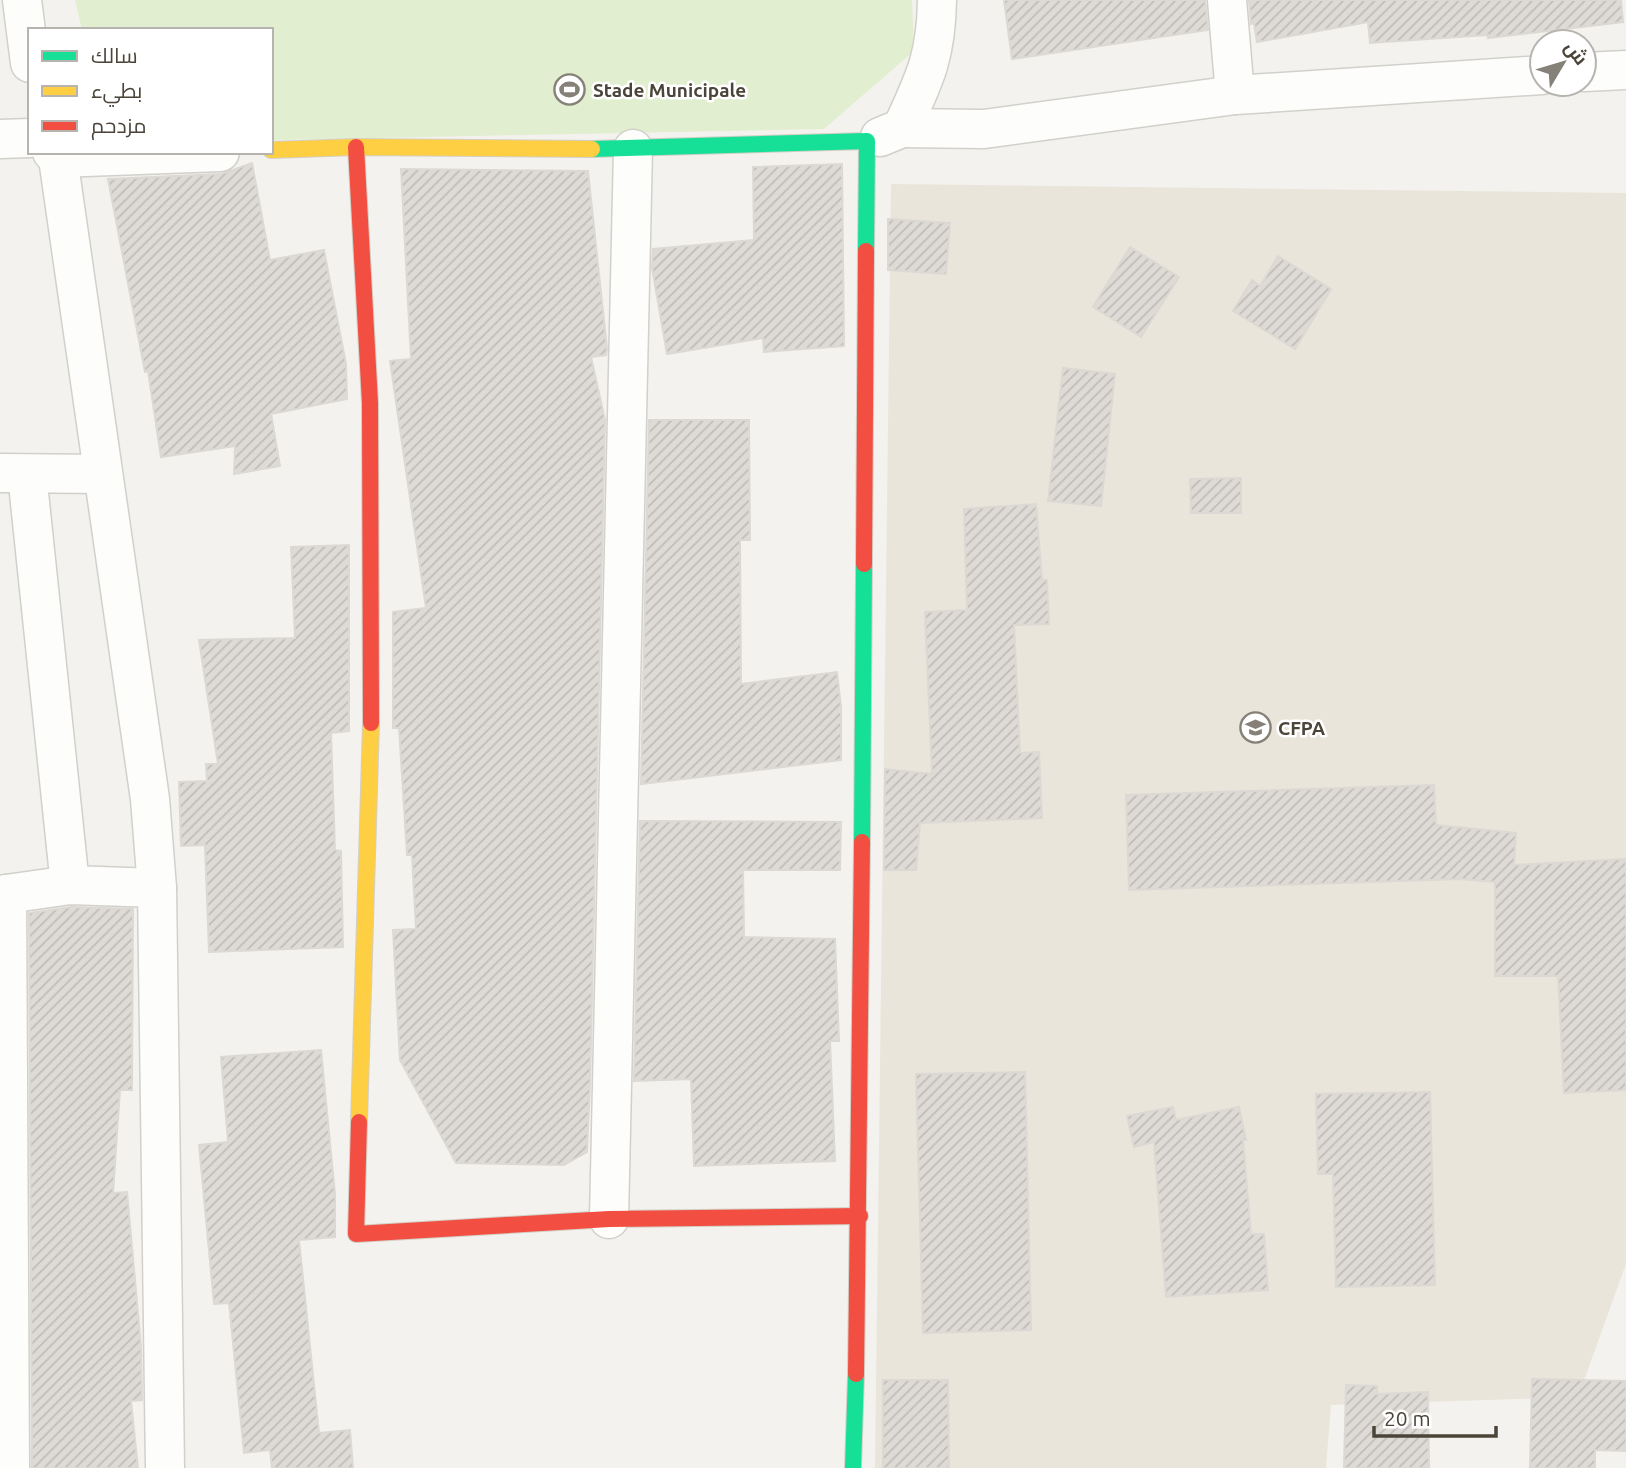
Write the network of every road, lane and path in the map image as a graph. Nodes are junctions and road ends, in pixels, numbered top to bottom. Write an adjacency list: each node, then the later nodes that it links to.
1 (22, 0): 4 (street)
2 (937, 0): 9 (street)
3 (1227, 0): 8 (street)
4 (28, 47)
5 (1626, 70): 6 (street)
6 (1598, 71)
7 (1528, 76): 8 (street)
8 (1235, 95): 9 (street)
9 (885, 135): 13 (street); 21 (street)
10 (0, 139): 11 (street)
11 (28, 146)
12 (356, 147): 13 (street); 14 (street); 22 (street)
13 (633, 149): 22 (street)
14 (273, 150)
15 (48, 154): 17 (street)
16 (13, 473): 17 (street); 18 (street)
17 (101, 474): 19 (street)
18 (70, 885): 19 (street); 20 (street)
19 (157, 888): 24 (street)
20 (4, 894): 23 (street)
21 (860, 1216): 22 (street); 25 (street)
22 (609, 1219)
23 (9, 1468)
24 (165, 1468)
25 (853, 1468)

